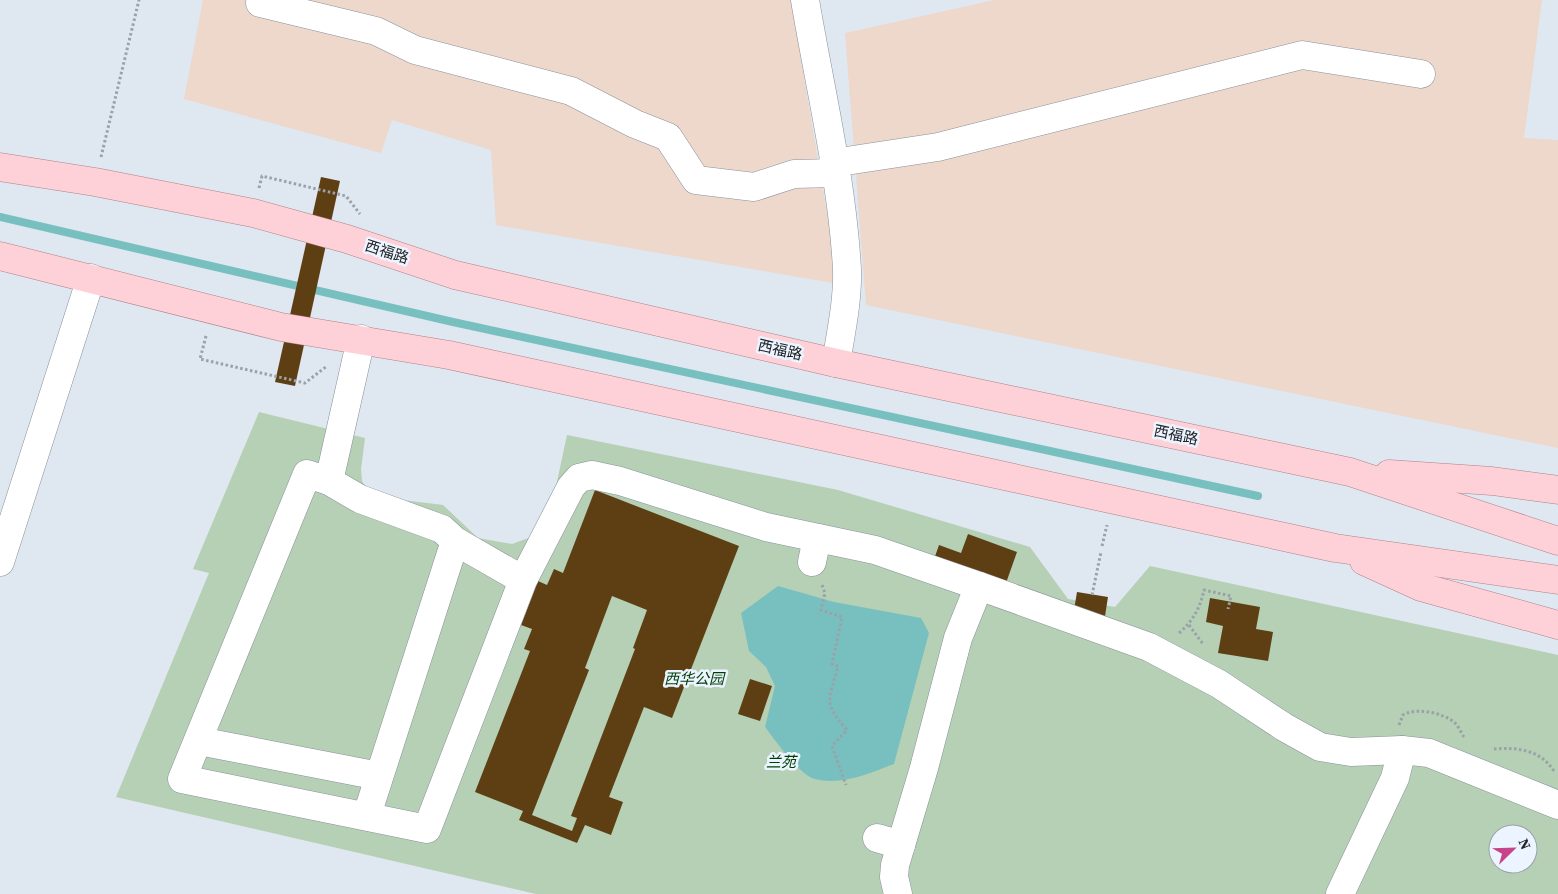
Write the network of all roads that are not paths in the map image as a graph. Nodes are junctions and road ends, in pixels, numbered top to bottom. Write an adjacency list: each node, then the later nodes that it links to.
1 (805, 0): 5 (street)
2 (260, 3): 5 (street)
3 (1421, 74): 5 (street)
4 (0, 167): 9 (main road, 西福路)
5 (834, 168): 9 (street)
6 (0, 256): 7 (main road)
7 (91, 278): 8 (main road); 16 (street)
8 (361, 340): 11 (street); 15 (main road)
9 (836, 363): 10 (main road, 西福路)
10 (1350, 472): 12 (main road); 14 (main road, 西福路)
11 (328, 481): 13 (street); 21 (street)
12 (1558, 490)
13 (455, 541): 17 (street); 23 (street)
14 (1558, 541)
15 (1335, 548): 18 (main road); 20 (main road)
16 (0, 562)
17 (523, 580): 19 (street); 25 (street)
18 (1558, 580)
19 (979, 586): 22 (street); 26 (street)
20 (1558, 625)
21 (198, 741): 23 (street); 25 (street)
22 (1402, 750): 24 (street); 27 (street)
23 (379, 776): 25 (street)
24 (1558, 805)
25 (366, 816)
26 (898, 894)
27 (1340, 894)

